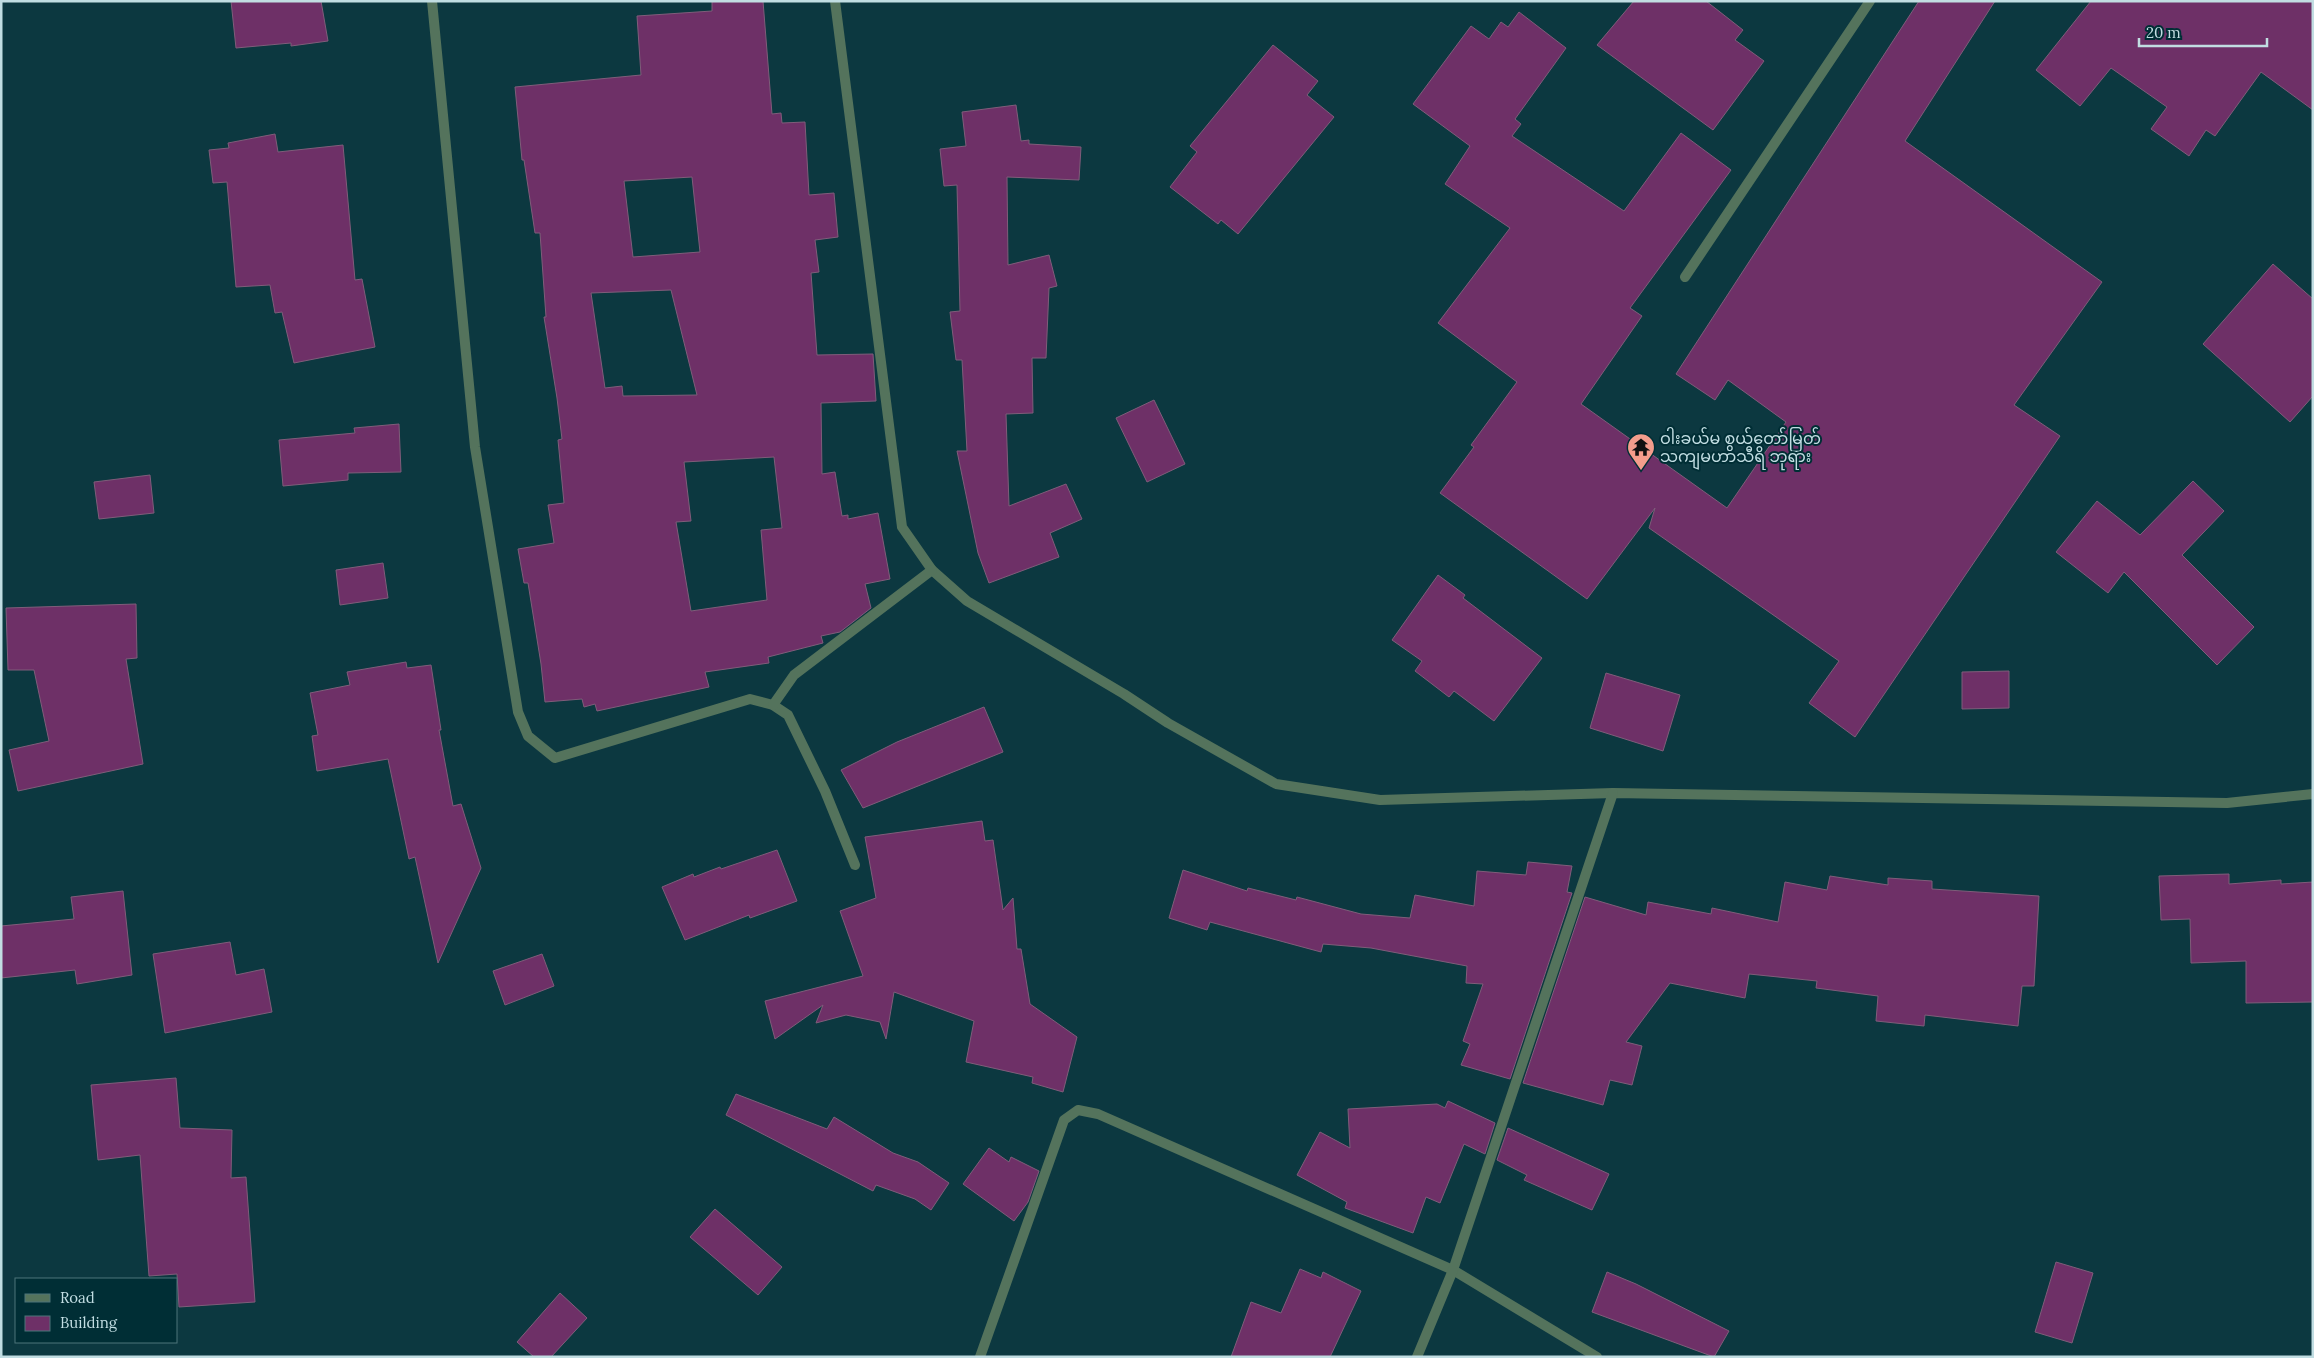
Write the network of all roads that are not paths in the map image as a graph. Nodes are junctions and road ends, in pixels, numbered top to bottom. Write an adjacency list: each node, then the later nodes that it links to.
1 (432, 1): 6 (street)
2 (835, 1): 5 (street)
3 (1870, 1): 4 (street)
4 (1685, 277)
5 (932, 570): 6 (street); 7 (street)
6 (773, 705): 9 (street)
7 (1613, 793): 8 (street); 10 (street)
8 (2313, 794)
9 (855, 865)
10 (1453, 1270): 11 (street); 12 (street); 13 (street)
11 (980, 1357)
12 (1417, 1357)
13 (1597, 1357)

